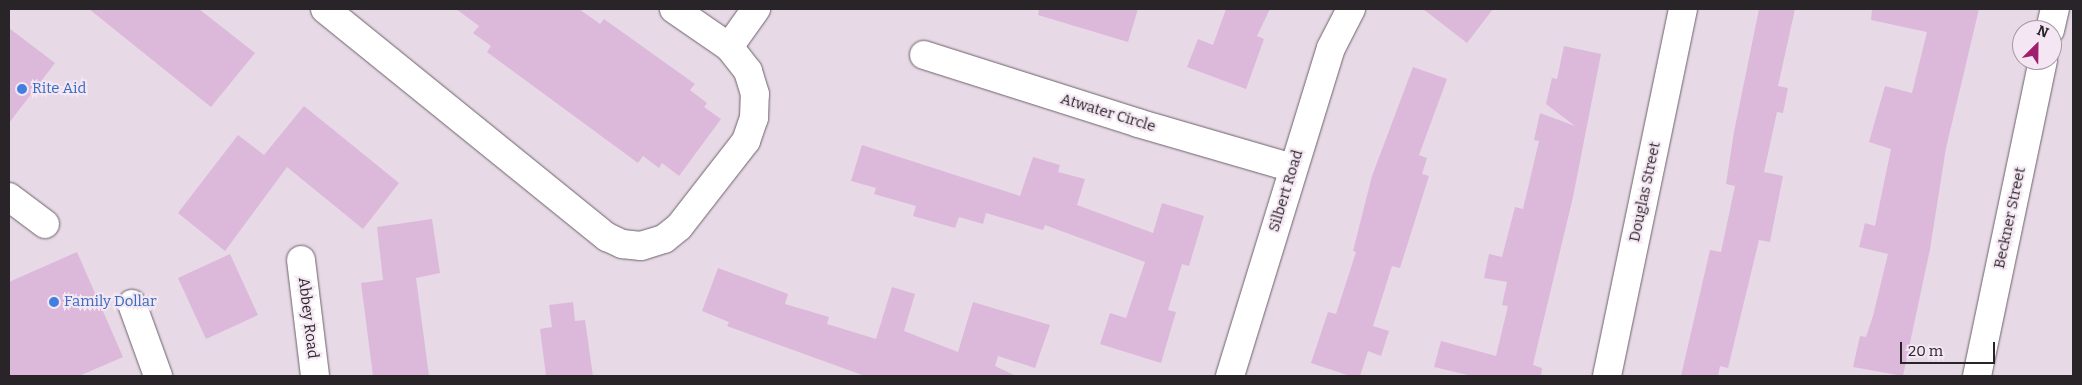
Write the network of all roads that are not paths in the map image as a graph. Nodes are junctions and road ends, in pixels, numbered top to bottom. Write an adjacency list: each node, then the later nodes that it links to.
1 (325, 9): 6 (street)
2 (674, 9): 6 (street)
3 (756, 9): 6 (street)
4 (1350, 9): 9 (street, Silbert Road)
5 (1683, 9): 17 (street, Douglas Street)
6 (729, 47)
7 (924, 55): 9 (street, Atwater Circle)
8 (2041, 70): 18 (street, Beckner Street)
9 (1293, 168): 16 (street, Silbert Road)
10 (9, 198): 11 (street)
11 (45, 224)
12 (301, 260): 15 (street, Abbey Road)
13 (132, 304): 14 (street)
14 (158, 376)
15 (315, 376)
16 (1230, 376)
17 (1607, 376)
18 (1977, 376)

